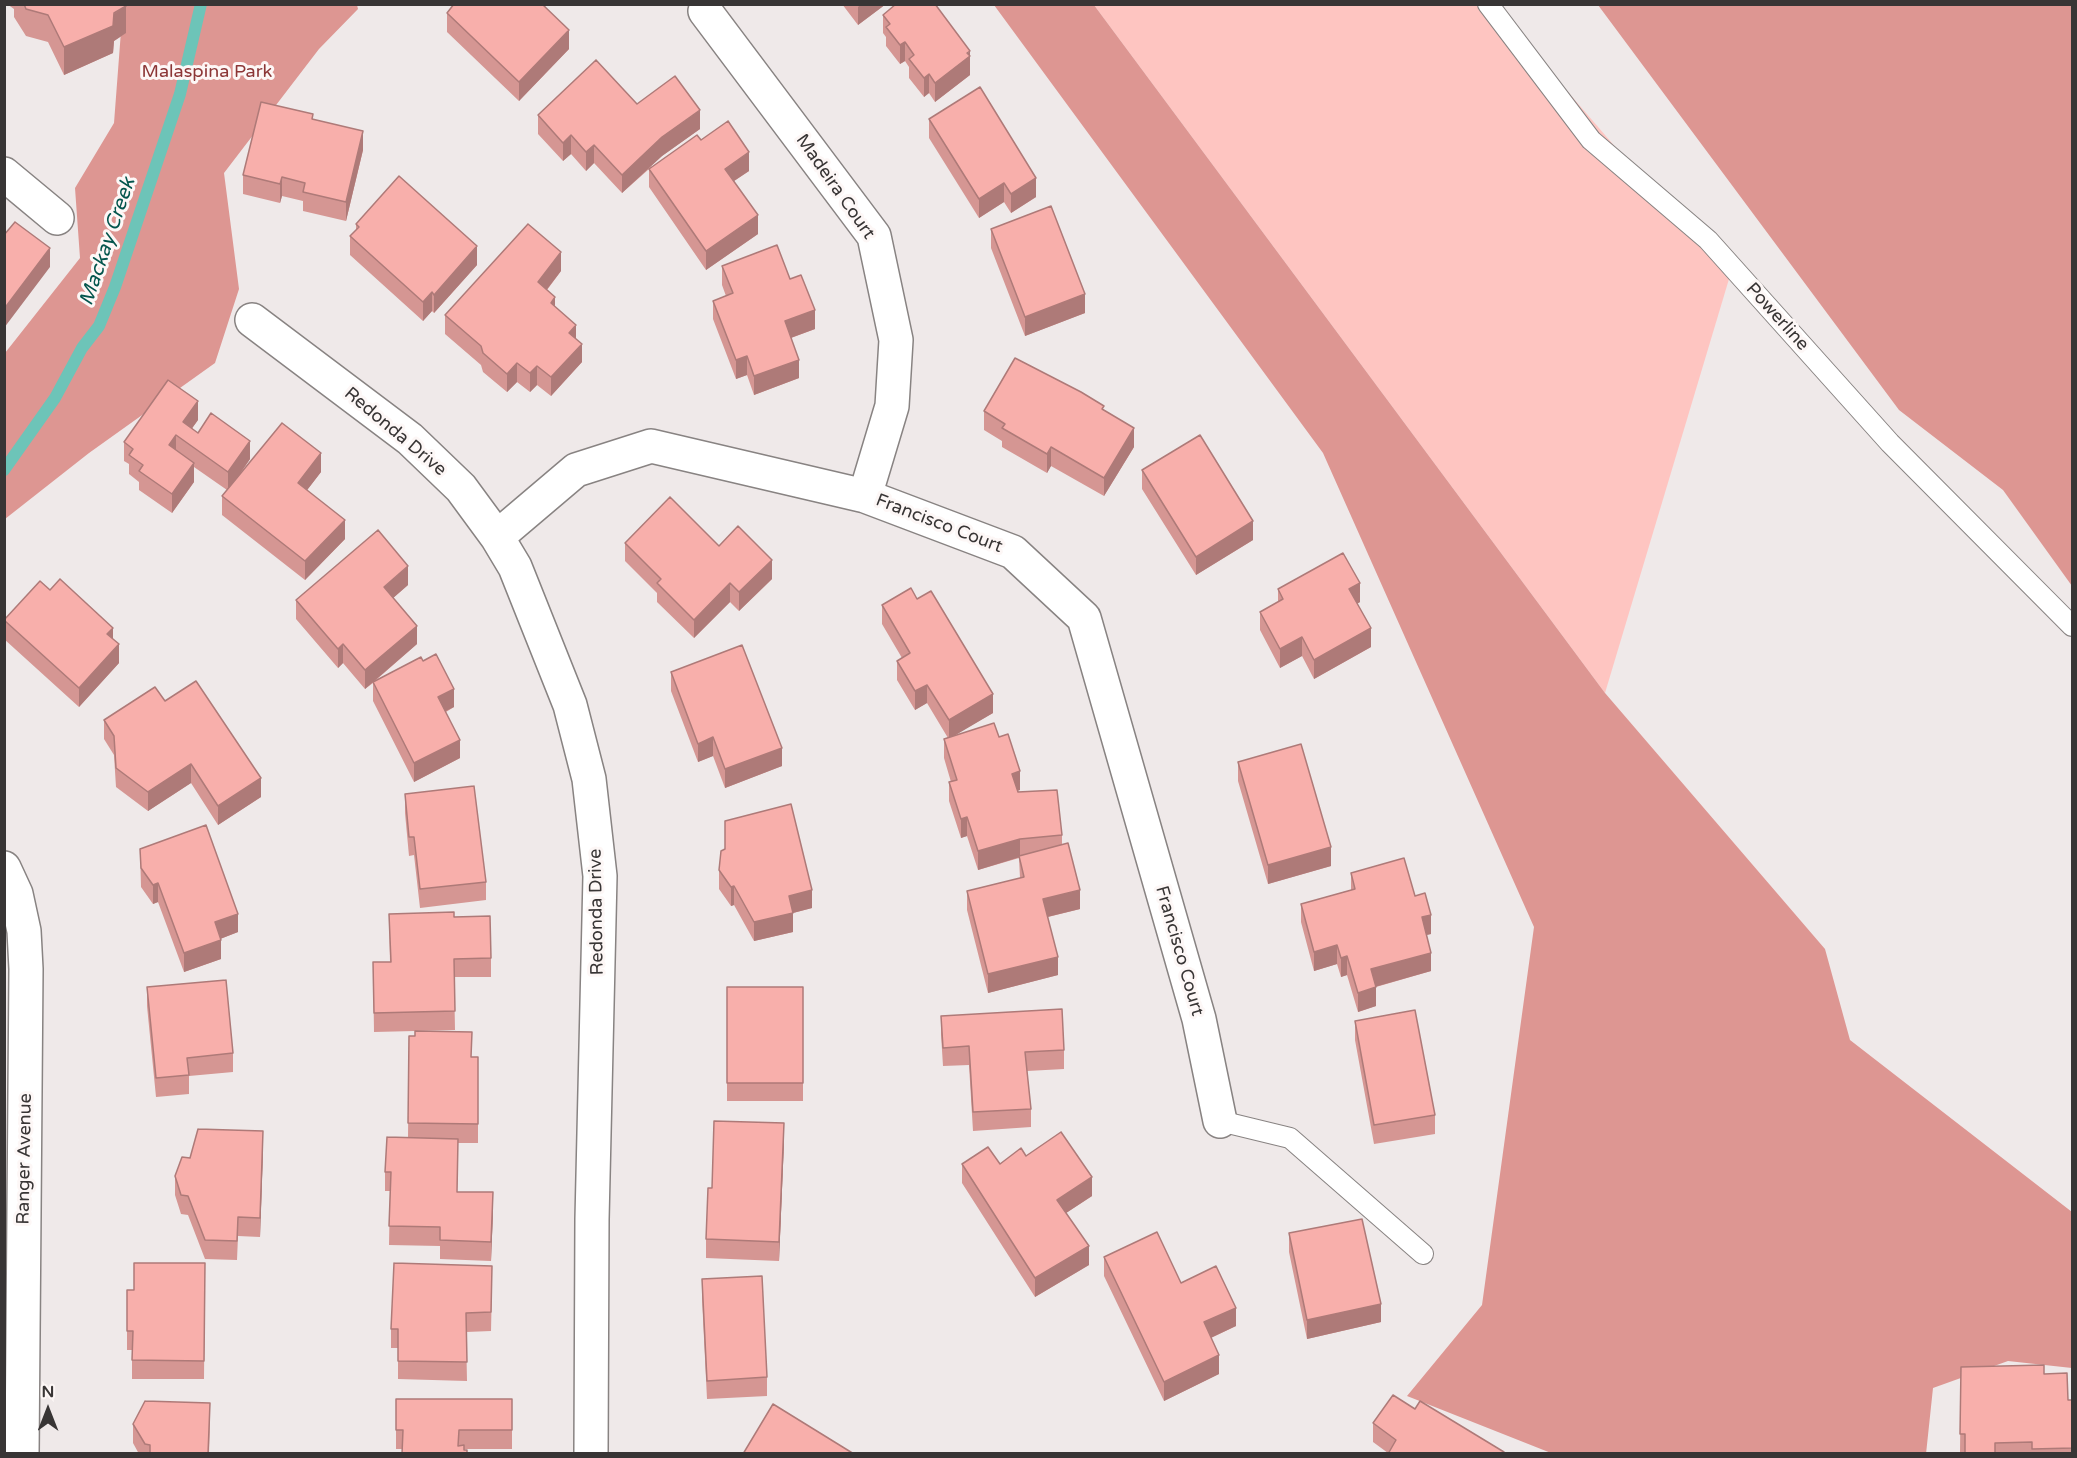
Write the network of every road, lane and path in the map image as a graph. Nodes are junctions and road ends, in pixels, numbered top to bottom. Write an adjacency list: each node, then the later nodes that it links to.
1 (1488, 4): 8 (lane, Powerline)
2 (705, 10): 6 (street, Madeira Court)
3 (4, 174): 4 (street)
4 (57, 218)
5 (252, 320): 7 (street, Redonda Drive)
6 (865, 496): 7 (street, Francisco Court); 10 (street, Francisco Court)
7 (497, 537): 14 (street, Redonda Drive)
8 (2073, 626)
9 (4, 868): 12 (street, Ranger Avenue)
10 (1220, 1121): 11 (lane)
11 (1423, 1254)
12 (13, 1294): 13 (street, Ranger Avenue)
13 (22, 1454)
14 (591, 1454)

